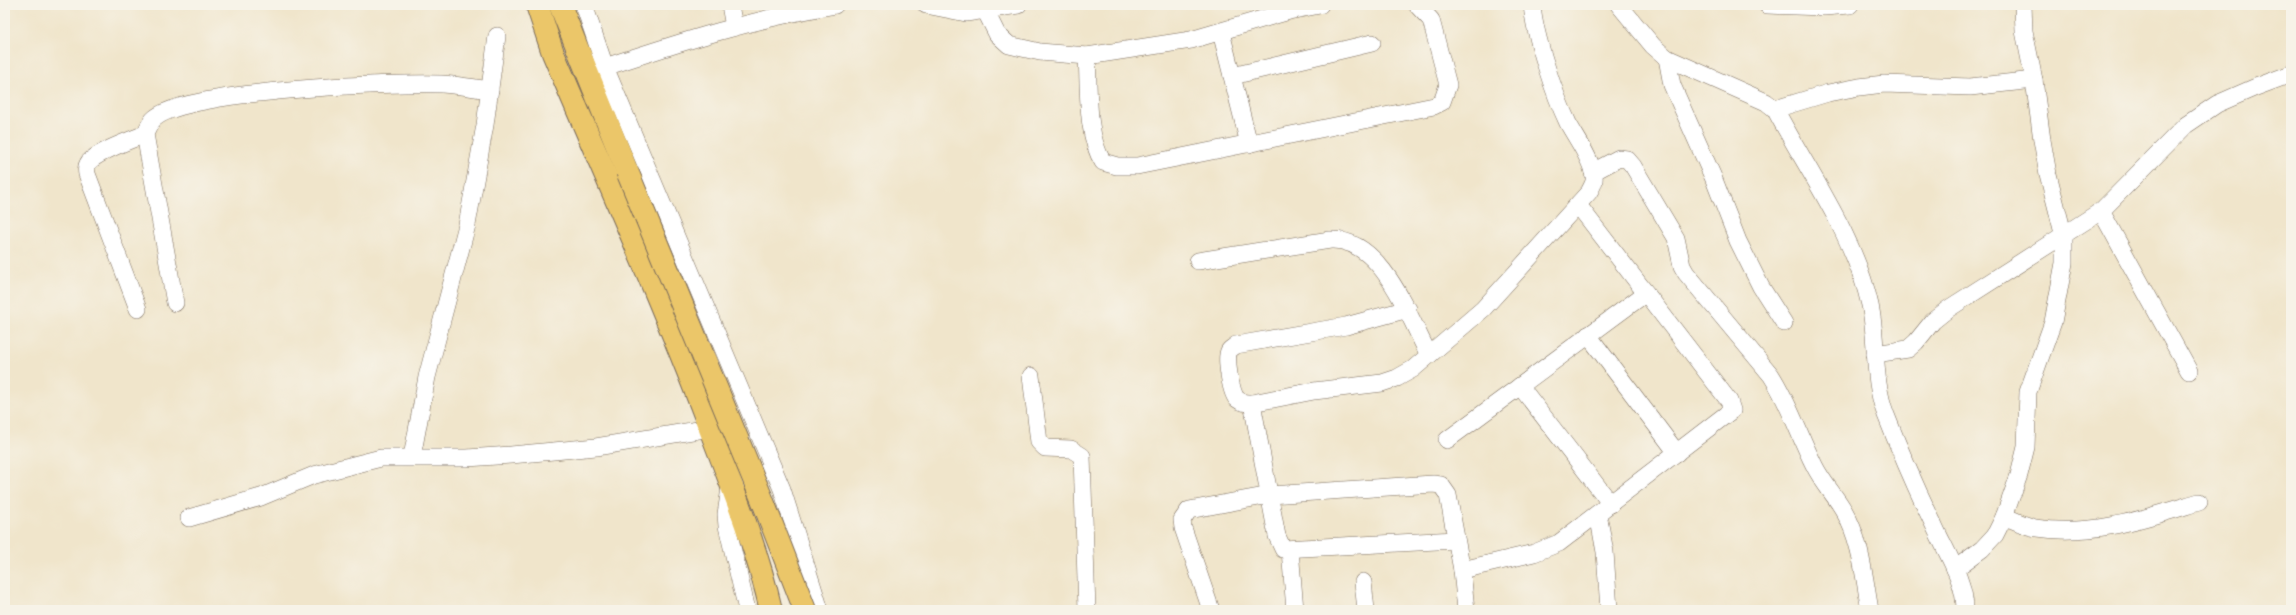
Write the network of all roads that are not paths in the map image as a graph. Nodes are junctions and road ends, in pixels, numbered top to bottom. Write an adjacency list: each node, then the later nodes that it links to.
1 (537, 5): 47 (main road)
2 (560, 5): 65 (main road, bridge)
3 (584, 5): 22 (street)
4 (730, 5): 16 (street)
5 (835, 5): 16 (street)
6 (926, 5): 15 (street)
7 (1018, 5): 15 (street)
8 (1320, 5): 17 (street)
9 (1417, 5): 29 (street)
10 (1532, 5): 30 (street)
11 (1619, 5): 21 (street)
12 (1767, 5): 13 (street)
13 (1850, 5)
14 (2023, 5): 25 (street)
15 (986, 12): 20 (street)
16 (734, 27): 22 (street)
17 (1221, 32): 20 (street); 24 (street)
18 (497, 36): 26 (street)
19 (1372, 42): 24 (street)
20 (1087, 56): 29 (street)
21 (1667, 58): 27 (street); 39 (street)
22 (605, 67): 51 (street)
23 (2291, 74): 32 (street)
24 (1232, 76): 29 (street)
25 (2034, 80): 27 (street); 33 (street)
26 (490, 90): 28 (street); 50 (street)
27 (1775, 109): 41 (street)
28 (145, 134): 36 (street); 37 (street)
29 (1249, 144)
30 (1593, 172): 31 (street); 73 (street)
31 (1578, 205): 35 (street); 42 (street)
32 (2101, 211): 33 (street); 43 (street)
33 (2064, 236): 41 (street); 56 (street)
34 (1198, 261): 38 (street)
35 (1646, 294): 40 (street); 49 (street)
36 (175, 302)
37 (138, 308)
38 (1408, 309): 42 (street); 46 (street)
39 (1784, 323)
40 (1588, 335): 45 (street); 49 (street)
41 (1875, 354): 60 (street)
42 (1429, 355): 46 (street)
43 (2189, 371)
44 (1031, 376): 67 (street)
45 (1520, 386): 48 (street); 55 (street)
46 (1252, 403): 53 (street)
47 (710, 428): 50 (street); 52 (main road)
48 (1447, 440)
49 (1677, 453): 55 (street)
50 (412, 457): 57 (street)
51 (774, 469): 52 (street); 66 (street)
52 (732, 482): 63 (street); 64 (main road)
53 (1270, 495): 58 (street); 59 (street); 68 (street)
54 (2199, 502): 56 (street)
55 (1604, 509): 61 (street); 72 (street)
56 (2004, 517): 60 (street)
57 (189, 518)
58 (1456, 540): 59 (street); 61 (street)
59 (1290, 550): 69 (street)
60 (1954, 569): 74 (street)
61 (1462, 570): 71 (street)
62 (1363, 582): 70 (street)
63 (747, 610)
64 (771, 610)
65 (805, 610)
66 (820, 610)
67 (1087, 610)
68 (1211, 610)
69 (1295, 610)
70 (1366, 610)
71 (1466, 610)
72 (1609, 610)
73 (1870, 610)
74 (1965, 610)

